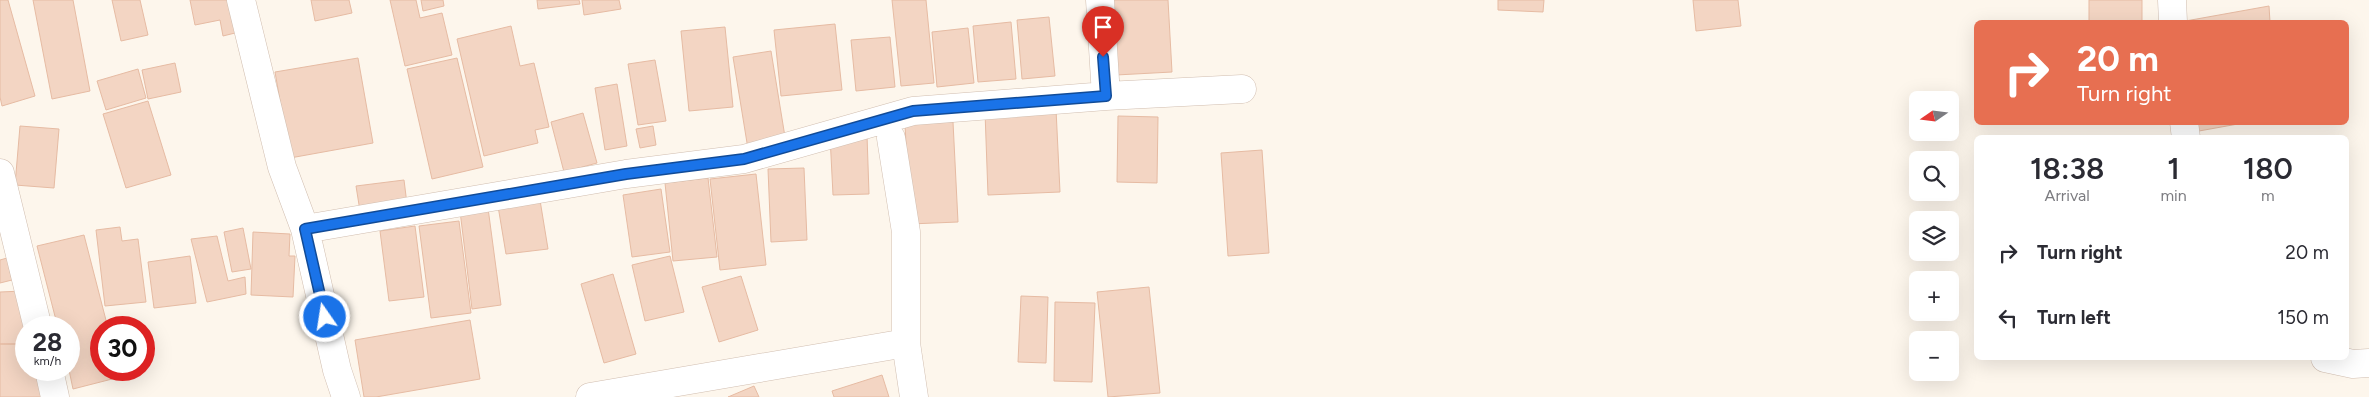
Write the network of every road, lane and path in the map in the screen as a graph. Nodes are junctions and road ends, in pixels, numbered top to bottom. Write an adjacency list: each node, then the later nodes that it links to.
1 (241, 0): 9 (street)
2 (1100, 0): 6 (street)
3 (2172, 0): 4 (street)
4 (2173, 20)
5 (1242, 89): 6 (street)
6 (1106, 96): 9 (street)
7 (891, 138): 11 (street)
8 (0, 173): 10 (street)
9 (305, 229): 16 (street)
10 (35, 316)
11 (906, 343): 17 (street); 18 (street)
12 (2334, 360): 13 (street)
13 (2369, 363)
14 (51, 381): 15 (street)
15 (55, 397)
16 (346, 397)
17 (590, 397)
18 (914, 397)

